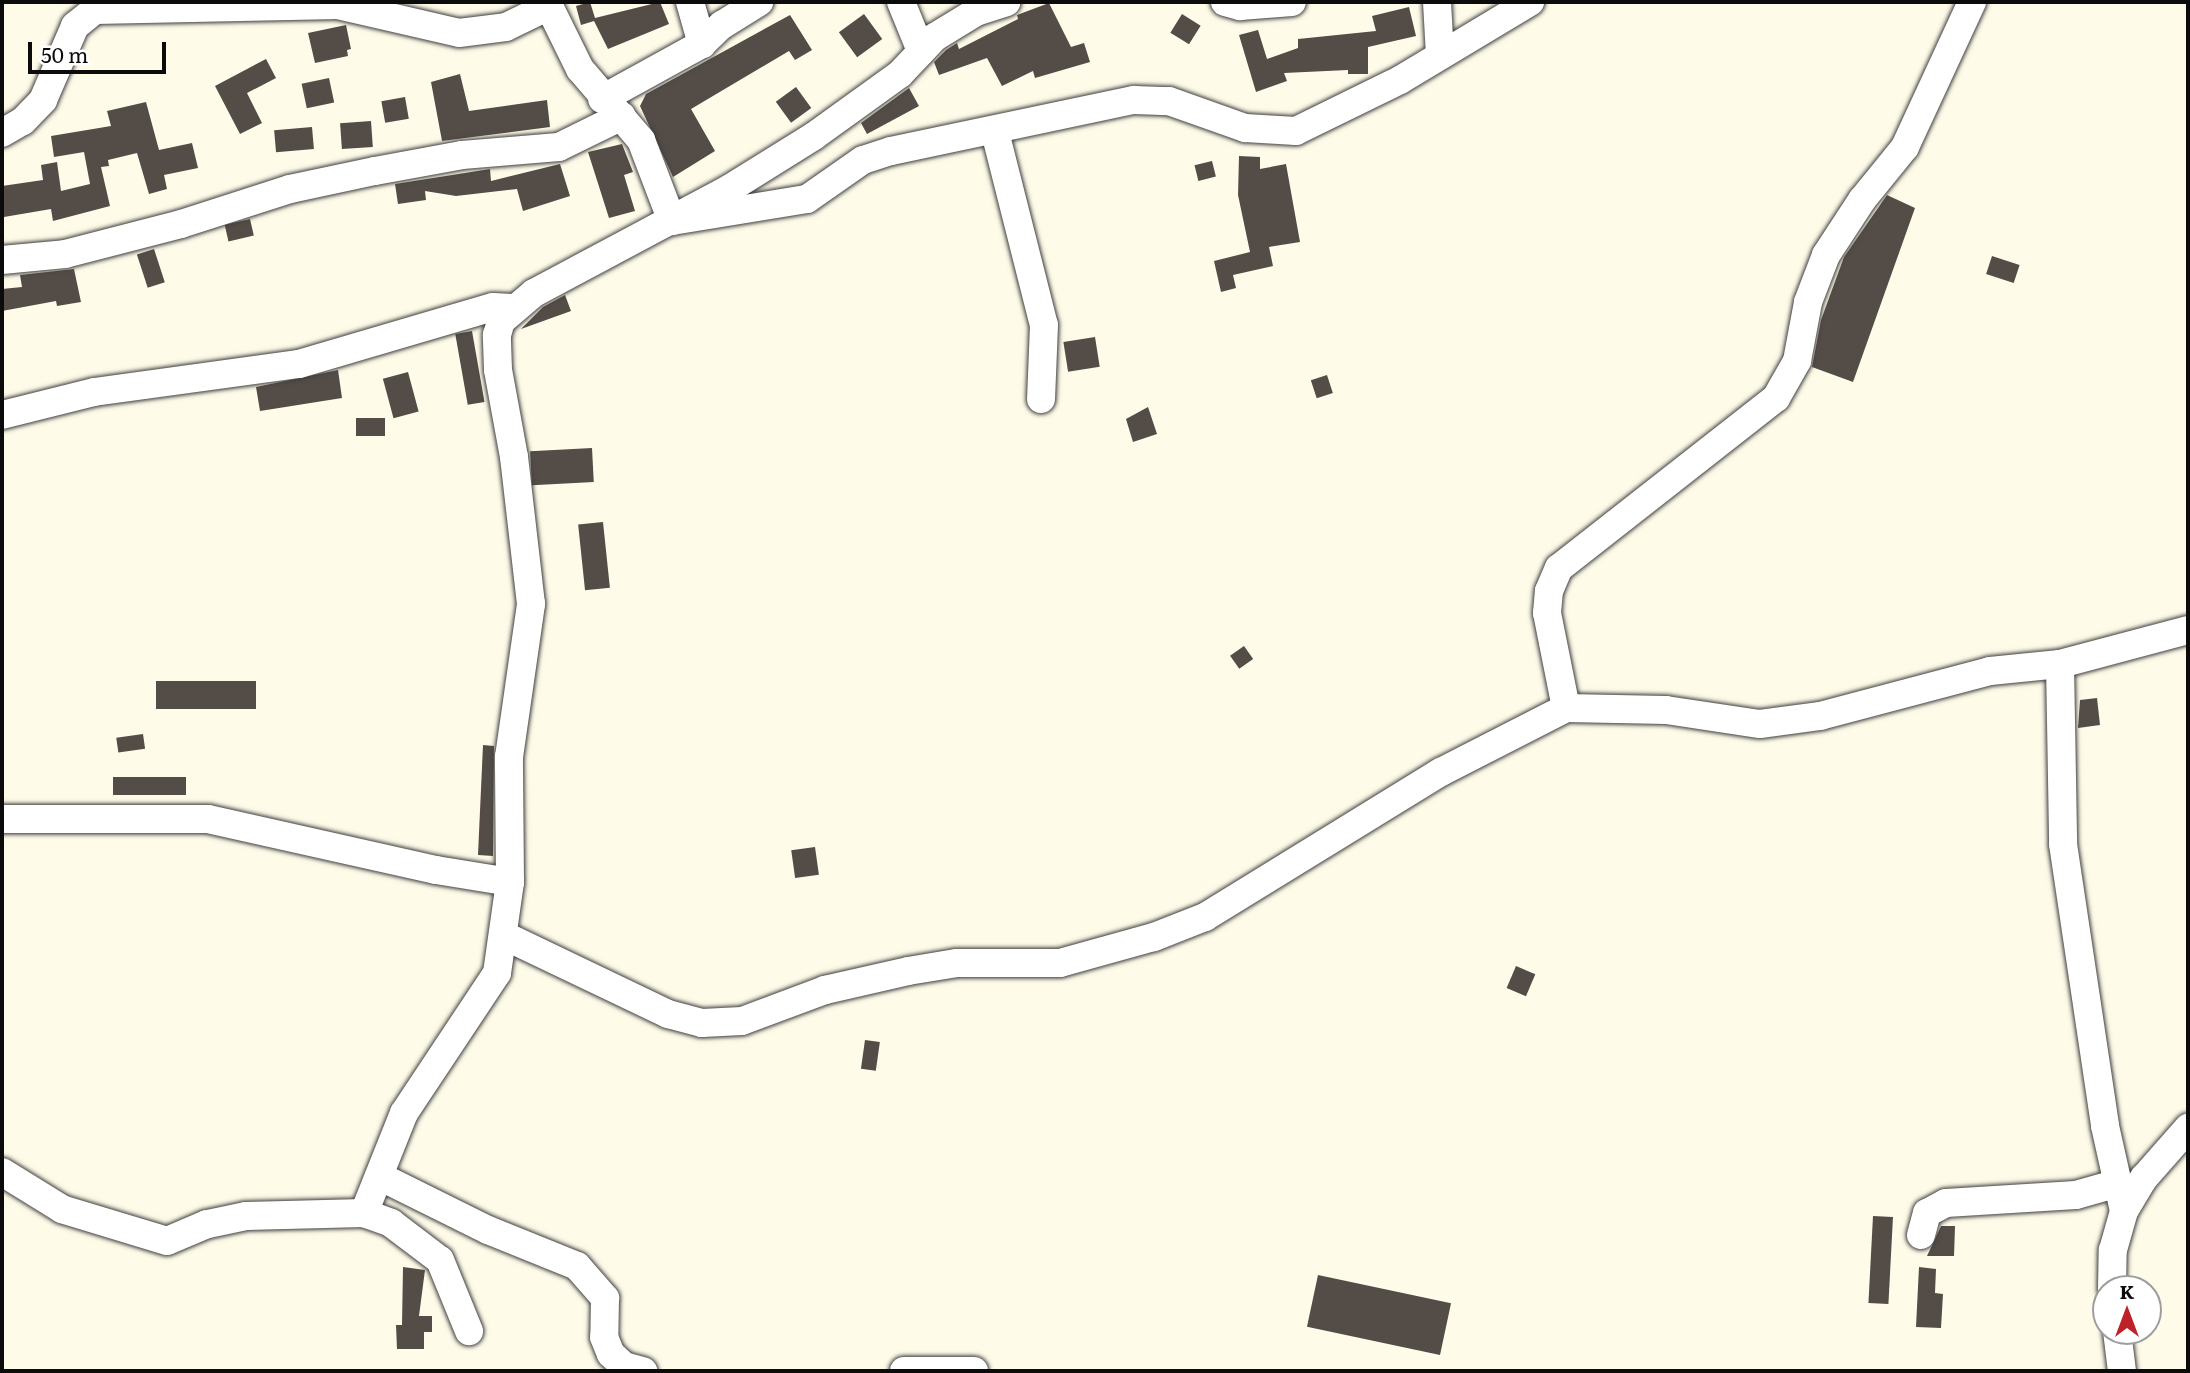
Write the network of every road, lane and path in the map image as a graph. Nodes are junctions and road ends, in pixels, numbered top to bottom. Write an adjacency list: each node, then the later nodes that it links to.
1 (690, 2): 11 (street)
2 (759, 2): 11 (street)
3 (901, 2): 12 (street)
4 (1006, 2): 12 (street)
5 (1225, 2): 6 (street)
6 (1292, 2)
7 (1437, 2): 13 (street)
8 (1530, 2): 13 (street)
9 (1972, 2): 24 (street)
10 (548, 4): 14 (street); 16 (street)
11 (702, 44): 14 (street)
12 (921, 51): 17 (street)
13 (1440, 55): 15 (street)
14 (612, 107): 17 (street); 18 (street)
15 (995, 132): 17 (street); 20 (street)
16 (2, 133)
17 (672, 221): 19 (street)
18 (2, 260)
19 (512, 308): 21 (street); 26 (street)
20 (1041, 399)
21 (2, 415)
22 (2188, 630): 23 (street)
23 (2060, 664): 24 (street); 31 (street)
24 (1566, 708): 27 (street)
25 (2, 818): 26 (street)
26 (510, 882): 27 (street)
27 (505, 936): 30 (street)
28 (2188, 1128): 32 (street)
29 (2, 1172): 33 (street)
30 (379, 1176): 33 (street); 38 (street)
31 (2118, 1183): 32 (street); 34 (street)
32 (2124, 1211): 35 (street)
33 (364, 1213): 36 (street)
34 (1921, 1235)
35 (2112, 1275)
36 (468, 1331)
37 (2119, 1345): 41 (street)
38 (643, 1371)
39 (904, 1371): 40 (street)
40 (974, 1371)
41 (2122, 1371)

